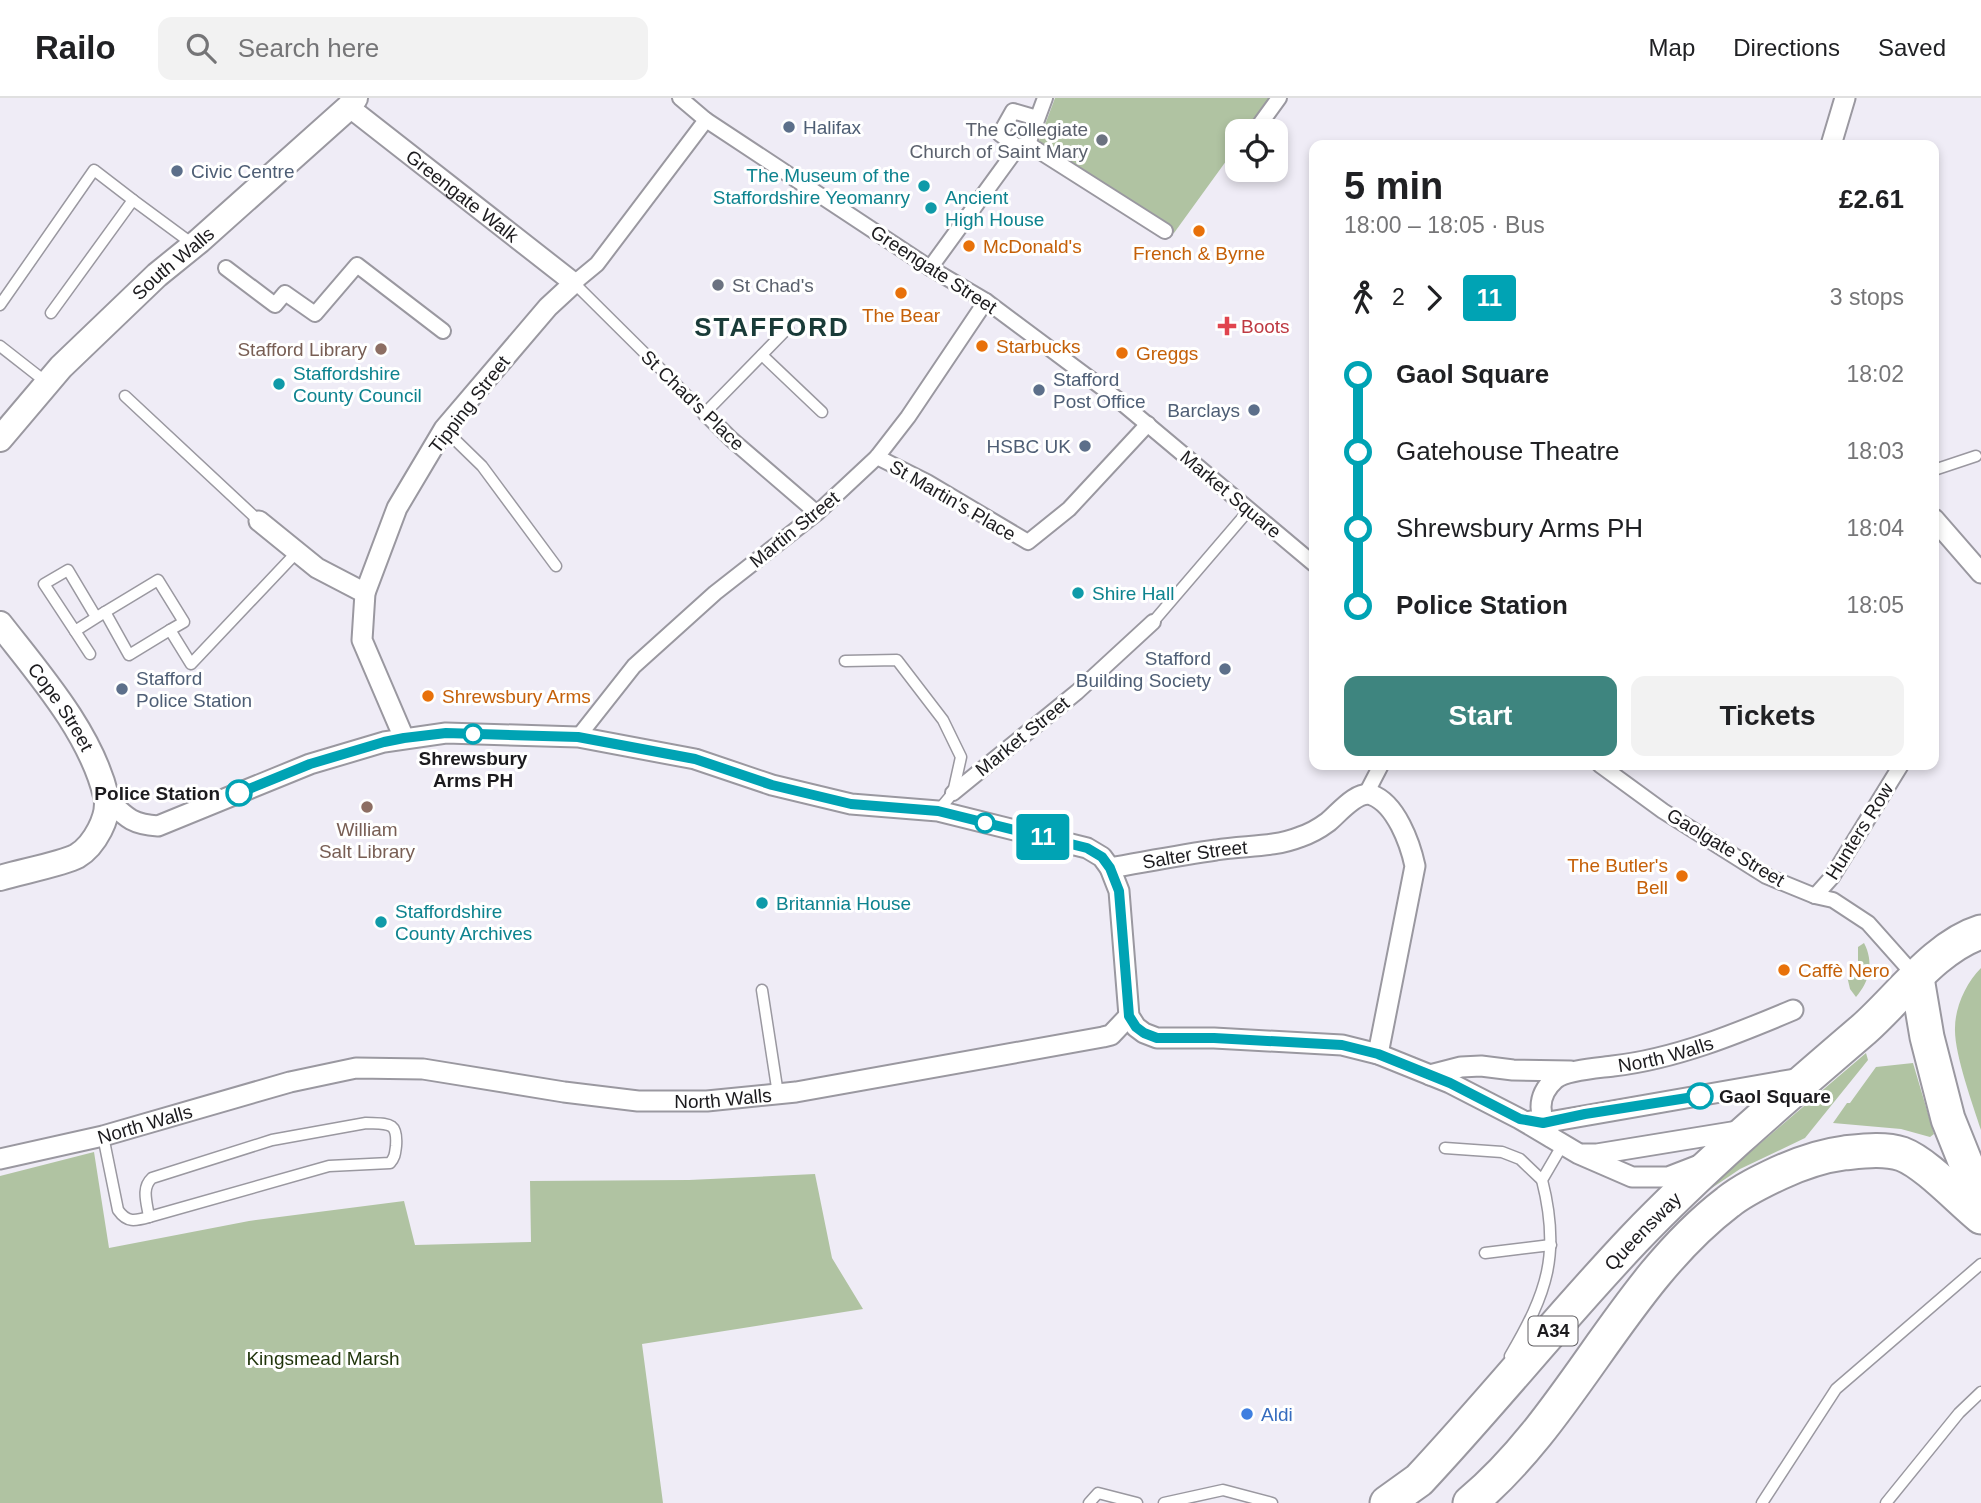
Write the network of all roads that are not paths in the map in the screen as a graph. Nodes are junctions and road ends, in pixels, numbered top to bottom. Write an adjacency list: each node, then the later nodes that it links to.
1 (680, 98): 8 (street, Greengate Street)
2 (1045, 98): 6 (street)
3 (1279, 98): 7 (street)
4 (1845, 98): 9 (street)
5 (352, 102): 13 (street, South Walls); 16 (street, Greengate Walk)
6 (1037, 118): 10 (street); 10 (street)
7 (1264, 119)
8 (706, 120): 15 (street, Greengate Street); 16 (street, Tipping Street)
9 (1832, 140)
10 (1023, 145): 12 (street); 15 (street)
11 (133, 200): 13 (lane); 18 (lane); 19 (lane)
12 (1165, 231)
13 (194, 245): 24 (street, South Walls)
14 (226, 268): 21 (street)
15 (930, 268): 17 (street, Greengate Street)
16 (574, 283): 27 (lane, St Chad's Place); 29 (street, Tipping Street)
17 (986, 301): 28 (street, Greengate Street); 32 (street, Martin Street)
18 (0, 305)
19 (51, 313)
20 (788, 328): 23 (lane)
21 (443, 331)
22 (0, 346): 24 (lane)
23 (762, 355): 26 (lane); 27 (lane)
24 (46, 382): 30 (street, South Walls)
25 (125, 397): 36 (lane)
26 (822, 412)
27 (705, 413): 35 (street, St Chad's Place)
28 (1148, 424): 32 (street, St Martin's Place); 34 (street, Market Square)
29 (444, 429): 40 (lane); 42 (street, Tipping Street)
30 (0, 439)
31 (1976, 456): 33 (lane)
32 (877, 457): 35 (street, Martin Street)
33 (1939, 468)
34 (1249, 510): 39 (street, Market Square); 44 (lane)
35 (817, 513): 50 (street, Martin Street)
36 (259, 521): 38 (street)
37 (1939, 525): 41 (street)
38 (298, 552): 42 (street); 46 (lane)
39 (1309, 560)
40 (556, 566)
41 (1981, 573)
42 (365, 593): 51 (street, Tipping Street)
43 (101, 615): 46 (lane); 46 (lane); 47 (lane); 47 (lane)
44 (1153, 622): 55 (street, Market Street)
45 (0, 624): 57 (street, Cope Street)
46 (170, 630)
47 (75, 631): 48 (lane)
48 (90, 654)
49 (845, 662): 55 (lane)
50 (578, 737): 51 (street); 58 (street)
51 (404, 738): 57 (street)
52 (1378, 770): 56 (street, Salter Street)
53 (1607, 770): 61 (street, Gaolgate Street)
54 (1898, 770): 61 (street, Hunters Row)
55 (953, 793): 58 (lane)
56 (1366, 794): 59 (street, Salter Street); 67 (street)
57 (107, 799): 60 (street)
58 (938, 811): 59 (street)
59 (1110, 868): 66 (street)
60 (0, 878)
61 (1815, 896): 63 (street, Gaolgate Street)
62 (1976, 931): 63 (highway, Queensway)
63 (1917, 978): 70 (highway, Queensway / A34); 79 (highway)
64 (762, 990): 71 (lane)
65 (1793, 1010): 68 (street, North Walls)
66 (1129, 1016): 67 (street); 71 (street, North Walls)
67 (1378, 1054): 69 (street)
68 (1581, 1071): 69 (street, North Walls); 74 (street, North Walls)
69 (1430, 1075): 74 (street)
70 (1806, 1077): 72 (highway, Queensway / A34); 74 (street)
71 (778, 1094): 73 (street, North Walls)
72 (1749, 1129): 74 (street); 76 (highway, Queensway / A34)
73 (103, 1136): 77 (street, North Walls); 80 (lane)
74 (1559, 1140): 76 (street); 78 (lane)
75 (1445, 1147): 78 (lane)
76 (1717, 1157): 88 (highway, Queensway / A34)
77 (0, 1159)
78 (1542, 1180): 82 (lane)
79 (1981, 1201)
80 (149, 1217): 80 (lane)
81 (1981, 1217): 89 (highway, Queensway / A34)
82 (1551, 1245): 83 (lane); 85 (lane)
83 (1485, 1253)
84 (1981, 1264): 95 (lane)
85 (1507, 1361)
86 (1501, 1372): 88 (lane)
87 (1981, 1392): 96 (lane)
88 (1469, 1426): 94 (highway, Queensway / A34)
89 (1477, 1499)
90 (1088, 1503): 91 (lane)
91 (1137, 1503)
92 (1164, 1503): 93 (lane)
93 (1272, 1503)
94 (1387, 1503)
95 (1762, 1503)
96 (1886, 1503)

